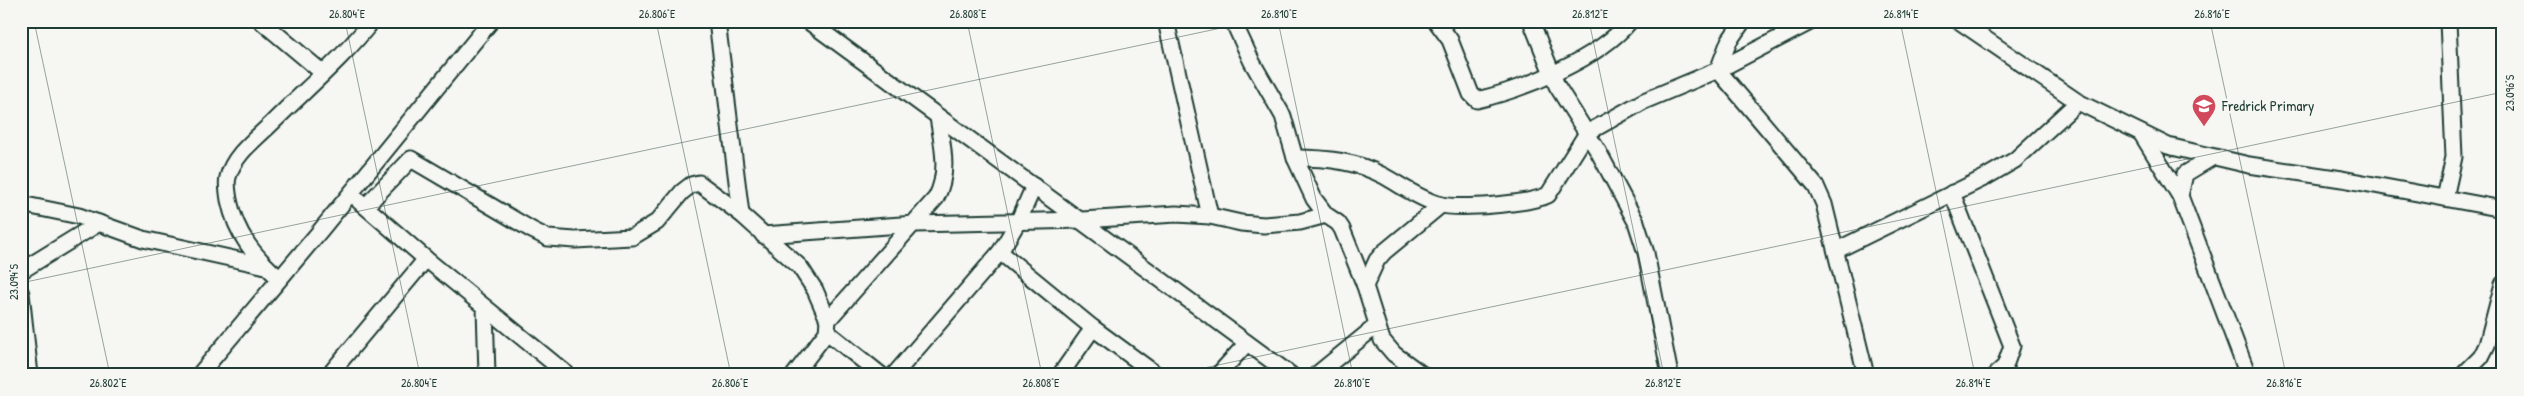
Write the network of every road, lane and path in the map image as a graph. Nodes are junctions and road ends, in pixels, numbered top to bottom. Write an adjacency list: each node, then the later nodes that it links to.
1 (261, 21): 16 (street)
2 (372, 21): 16 (street)
3 (491, 21): 25 (street)
4 (717, 21): 33 (street)
5 (808, 21): 19 (street)
6 (1166, 21): 35 (street)
7 (1232, 21): 23 (street)
8 (1436, 21): 17 (street)
9 (1532, 21): 17 (street)
10 (1630, 21): 17 (street)
11 (1742, 21): 15 (street)
12 (1812, 21): 15 (street)
13 (1959, 21): 18 (street)
14 (2448, 21): 28 (street)
15 (1718, 70): 21 (street); 41 (street)
16 (323, 73): 44 (street)
17 (1552, 75): 21 (street)
18 (2078, 102): 20 (street); 26 (street)
19 (938, 117): 24 (street); 39 (street)
20 (2141, 132): 22 (street); 27 (street)
21 (1587, 133): 30 (street); 72 (street)
22 (2213, 157): 27 (street); 28 (street)
23 (1295, 158): 30 (street); 34 (street)
24 (1034, 186): 36 (street); 37 (street)
25 (350, 193): 31 (street); 46 (street)
26 (1952, 193): 41 (street); 56 (street)
27 (2180, 196): 74 (street)
28 (2445, 198): 32 (street)
29 (21, 204): 38 (street)
30 (1441, 205): 48 (street)
31 (366, 206): 33 (street); 43 (street)
32 (2503, 209)
33 (740, 214): 40 (street)
34 (1326, 215): 35 (street); 48 (street)
35 (1210, 216): 37 (street)
36 (1019, 220): 37 (street); 39 (street); 42 (street)
37 (1082, 220): 54 (street)
38 (99, 224): 44 (street); 45 (street)
39 (915, 224): 40 (street); 51 (street)
40 (763, 235): 51 (street)
41 (1836, 250): 73 (street)
42 (1000, 252): 53 (street); 65 (street)
43 (426, 260): 50 (street); 59 (street)
44 (266, 266): 46 (street)
45 (21, 271)
46 (279, 278): 58 (street)
47 (2503, 284): 75 (street)
48 (1365, 286): 52 (street)
49 (21, 293): 57 (street)
50 (485, 308): 60 (street); 61 (street)
51 (827, 326): 55 (street); 64 (street)
52 (1376, 326): 70 (street); 71 (street)
53 (1093, 328): 66 (street); 67 (street)
54 (1247, 344): 68 (street); 69 (street)
55 (809, 357): 62 (street); 63 (street)
56 (1996, 374)
57 (30, 375)
58 (199, 375)
59 (329, 375)
60 (487, 375)
61 (568, 375)
62 (794, 375)
63 (810, 375)
64 (881, 375)
65 (894, 375)
66 (1060, 375)
67 (1157, 375)
68 (1218, 375)
69 (1291, 375)
70 (1316, 375)
71 (1423, 375)
72 (1670, 375)
73 (1866, 375)
74 (2248, 375)
75 (2463, 375)

